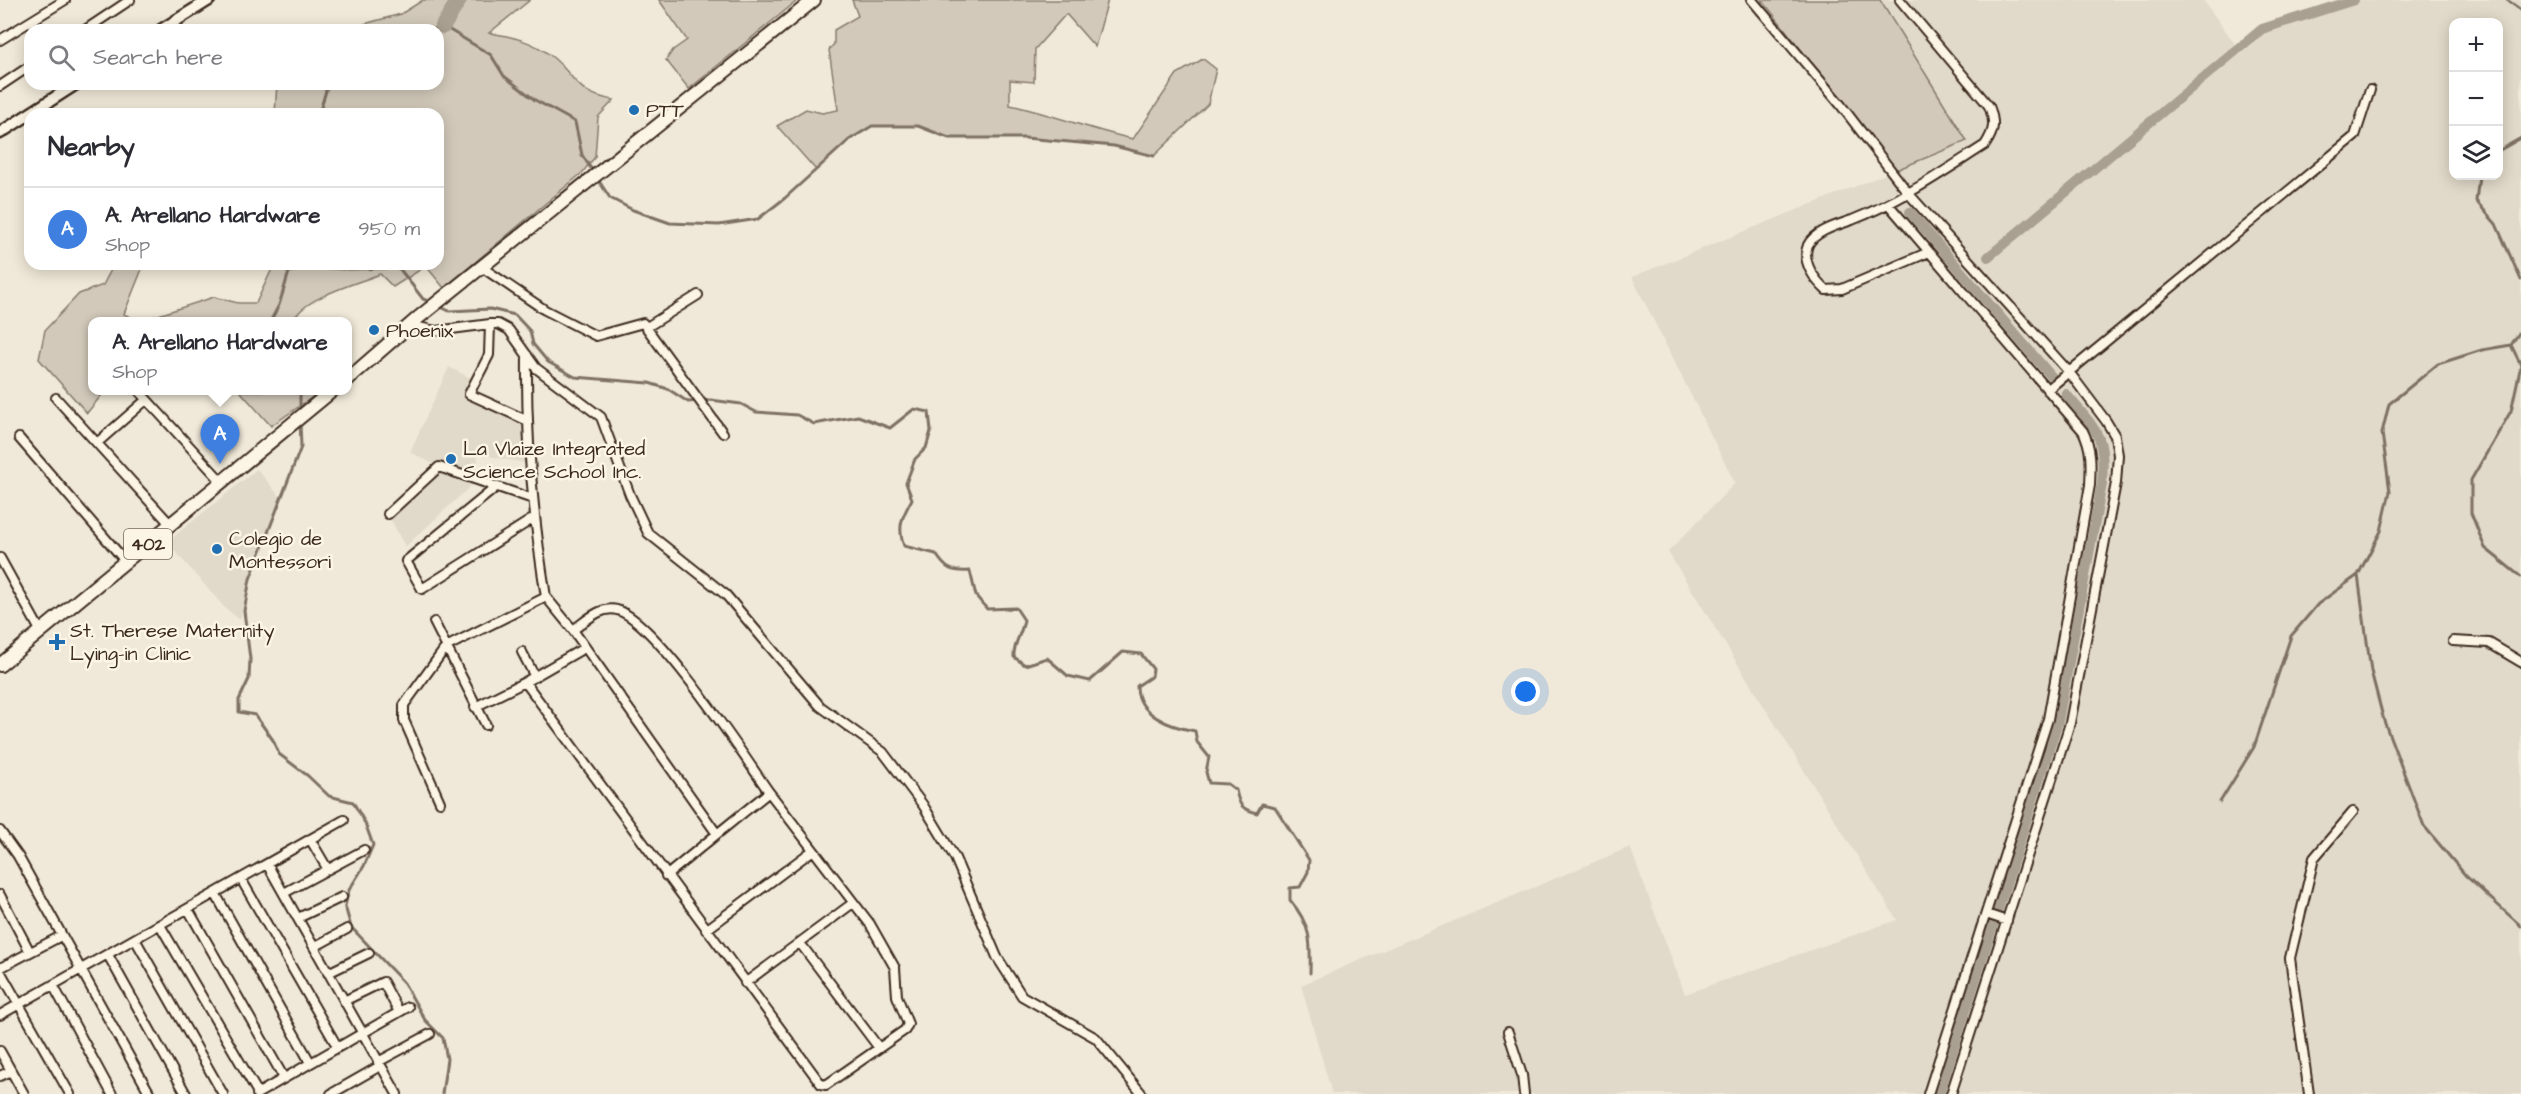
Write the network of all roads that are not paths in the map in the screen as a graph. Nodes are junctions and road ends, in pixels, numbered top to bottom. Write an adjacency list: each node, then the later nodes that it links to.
1 (65, 0): 7 (street)
2 (130, 0): 8 (street)
3 (209, 0): 9 (street)
4 (814, 0): 22 (main road)
5 (1752, 0): 19 (street)
6 (1900, 0): 19 (street)
7 (26, 24)
8 (94, 24)
9 (171, 24)
10 (24, 25): 11 (street)
11 (0, 40)
12 (24, 70): 13 (street)
13 (0, 86)
14 (67, 90): 16 (street)
15 (2370, 90): 28 (street)
16 (40, 108)
17 (24, 118): 18 (street)
18 (0, 134)
19 (1909, 194): 20 (street); 28 (street)
20 (1889, 206): 21 (street); 21 (street)
21 (1929, 252): 30 (street)
22 (483, 268): 25 (main road); 26 (street)
23 (698, 295): 26 (street)
24 (490, 324): 25 (street); 27 (street); 35 (street)
25 (410, 325): 29 (main road)
26 (647, 327): 36 (street)
27 (527, 355): 35 (street); 123 (street)
28 (2069, 372): 30 (street); 82 (street)
29 (352, 376)
30 (2047, 390): 80 (street)
31 (142, 395): 34 (street)
32 (328, 395): 39 (main road, 402)
33 (56, 398): 38 (street)
34 (146, 399): 38 (street); 39 (street)
35 (526, 420): 41 (street)
36 (723, 433)
37 (19, 438): 46 (street)
38 (97, 443): 44 (street)
39 (223, 483): 44 (main road, 402)
40 (495, 488): 41 (street); 42 (street); 43 (street)
41 (533, 499): 43 (street)
42 (388, 514)
43 (534, 518): 47 (street)
44 (171, 525): 46 (main road, 402)
45 (0, 558): 50 (street)
46 (126, 562): 50 (main road, 402)
47 (546, 597): 49 (street); 52 (street)
48 (434, 622): 52 (street)
49 (573, 630): 53 (street); 61 (street)
50 (41, 632): 56 (main road, 402)
51 (2453, 641): 55 (street)
52 (446, 647): 59 (street); 62 (street)
53 (584, 648): 57 (street); 66 (street)
54 (522, 652): 57 (street)
55 (2521, 662)
56 (0, 665)
57 (535, 676): 58 (street)
58 (525, 682): 59 (street); 72 (street)
59 (475, 707): 60 (street)
60 (486, 725)
61 (769, 792): 66 (street); 69 (street)
62 (440, 802)
63 (2353, 812): 127 (street)
64 (344, 820): 67 (street)
65 (0, 831): 86 (street)
66 (717, 834): 72 (street)
67 (310, 839): 70 (street); 71 (street)
68 (364, 850): 71 (street)
69 (812, 851): 78 (street); 85 (street)
70 (267, 864): 73 (street); 75 (street)
71 (327, 868): 75 (street)
72 (666, 876): 85 (street)
73 (241, 879): 74 (street); 106 (street)
74 (215, 893): 79 (street); 109 (street)
75 (284, 893): 81 (street)
76 (0, 895): 90 (street)
77 (342, 897): 81 (street)
78 (853, 903): 88 (street); 107 (street)
79 (188, 909): 83 (street); 113 (street)
80 (1986, 914): 82 (street); 125 (street)
81 (298, 918): 89 (street)
82 (2007, 921): 126 (street)
83 (160, 925): 87 (street); 121 (street)
84 (347, 929): 89 (street)
85 (706, 930): 96 (street)
86 (61, 936): 90 (street); 94 (street)
87 (135, 939): 92 (street); 120 (street)
88 (800, 943): 96 (street); 107 (street)
89 (314, 947): 95 (street)
90 (30, 952): 93 (street)
91 (369, 953): 95 (street)
92 (108, 955): 94 (street); 119 (street)
93 (0, 970): 99 (street)
94 (80, 971): 97 (street); 118 (street)
95 (328, 973): 98 (street)
96 (745, 983): 107 (street)
97 (53, 986): 99 (street); 117 (street)
98 (344, 1001): 101 (street); 103 (street)
99 (18, 1005): 102 (street); 116 (street)
100 (408, 1007): 101 (street)
101 (399, 1012): 103 (street)
102 (0, 1015)
103 (361, 1032): 106 (street); 110 (street)
104 (1508, 1032): 124 (street)
105 (430, 1034): 110 (street)
106 (337, 1046): 109 (street)
107 (879, 1048)
108 (0, 1051): 111 (street)
109 (310, 1062): 113 (street)
110 (379, 1064): 115 (street); 122 (street)
111 (10, 1071): 112 (street); 114 (street)
112 (0, 1076)
113 (284, 1078): 121 (street)
114 (21, 1093)
115 (395, 1093)
116 (70, 1094)
117 (112, 1094)
118 (150, 1094)
119 (186, 1094)
120 (223, 1094)
121 (257, 1094)
122 (332, 1094)
123 (1142, 1094)
124 (1524, 1094)
125 (1928, 1094)
126 (1951, 1094)
127 (2309, 1094)

